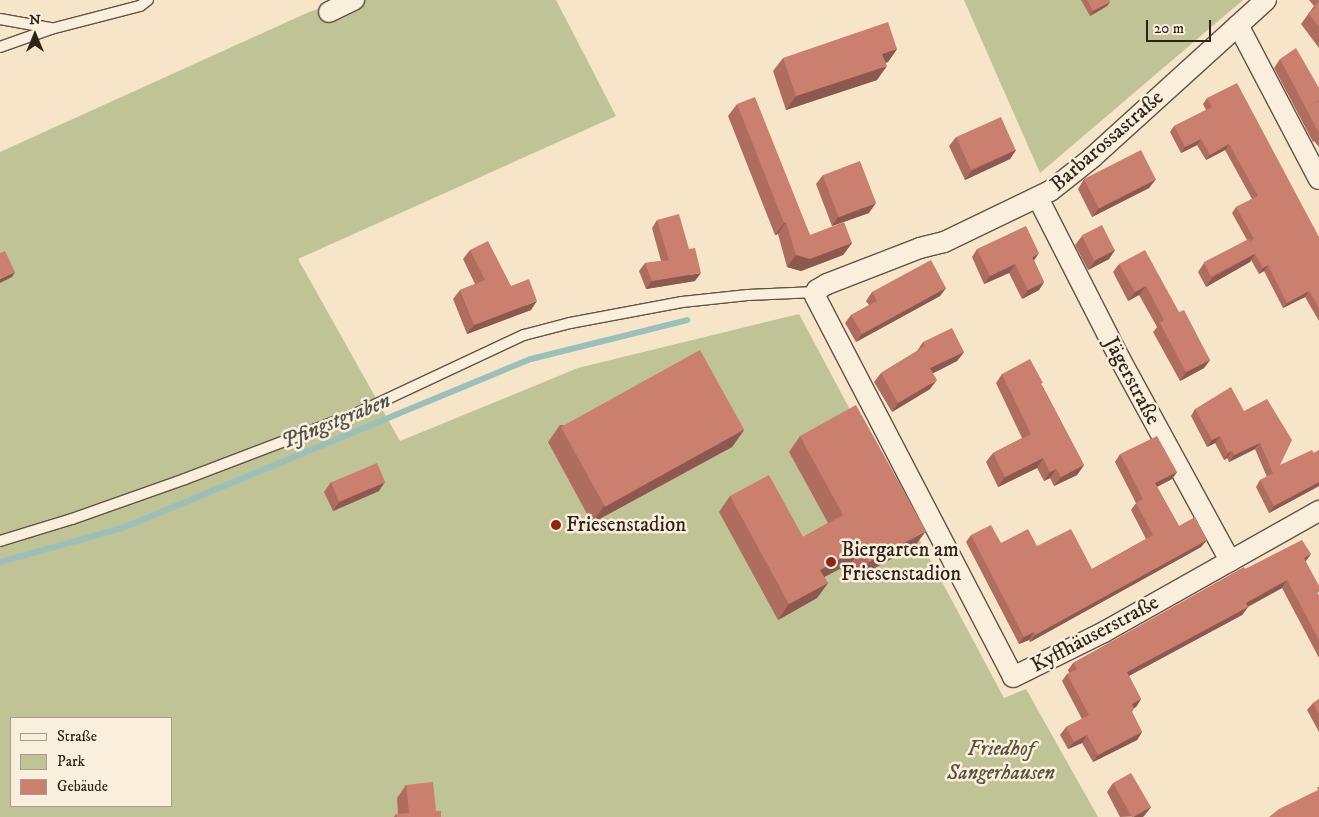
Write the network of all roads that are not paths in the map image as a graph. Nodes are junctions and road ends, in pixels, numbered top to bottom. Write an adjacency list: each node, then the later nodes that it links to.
1 (148, 0): 7 (lane)
2 (354, 0): 4 (street)
3 (1266, 0): 6 (street, Barbarossastraße)
4 (328, 12)
5 (0, 19): 7 (lane)
6 (1238, 25): 9 (street); 10 (street, Barbarossastraße)
7 (51, 28): 8 (lane)
8 (0, 47)
9 (1319, 180)
10 (1038, 198): 11 (street, Barbarossastraße); 14 (street, Jägerstraße)
11 (816, 292): 13 (lane); 14 (street, Kyffhäuserstraße)
12 (1319, 511): 14 (street, Kyffhäuserstraße)
13 (0, 540)
14 (1230, 561)

